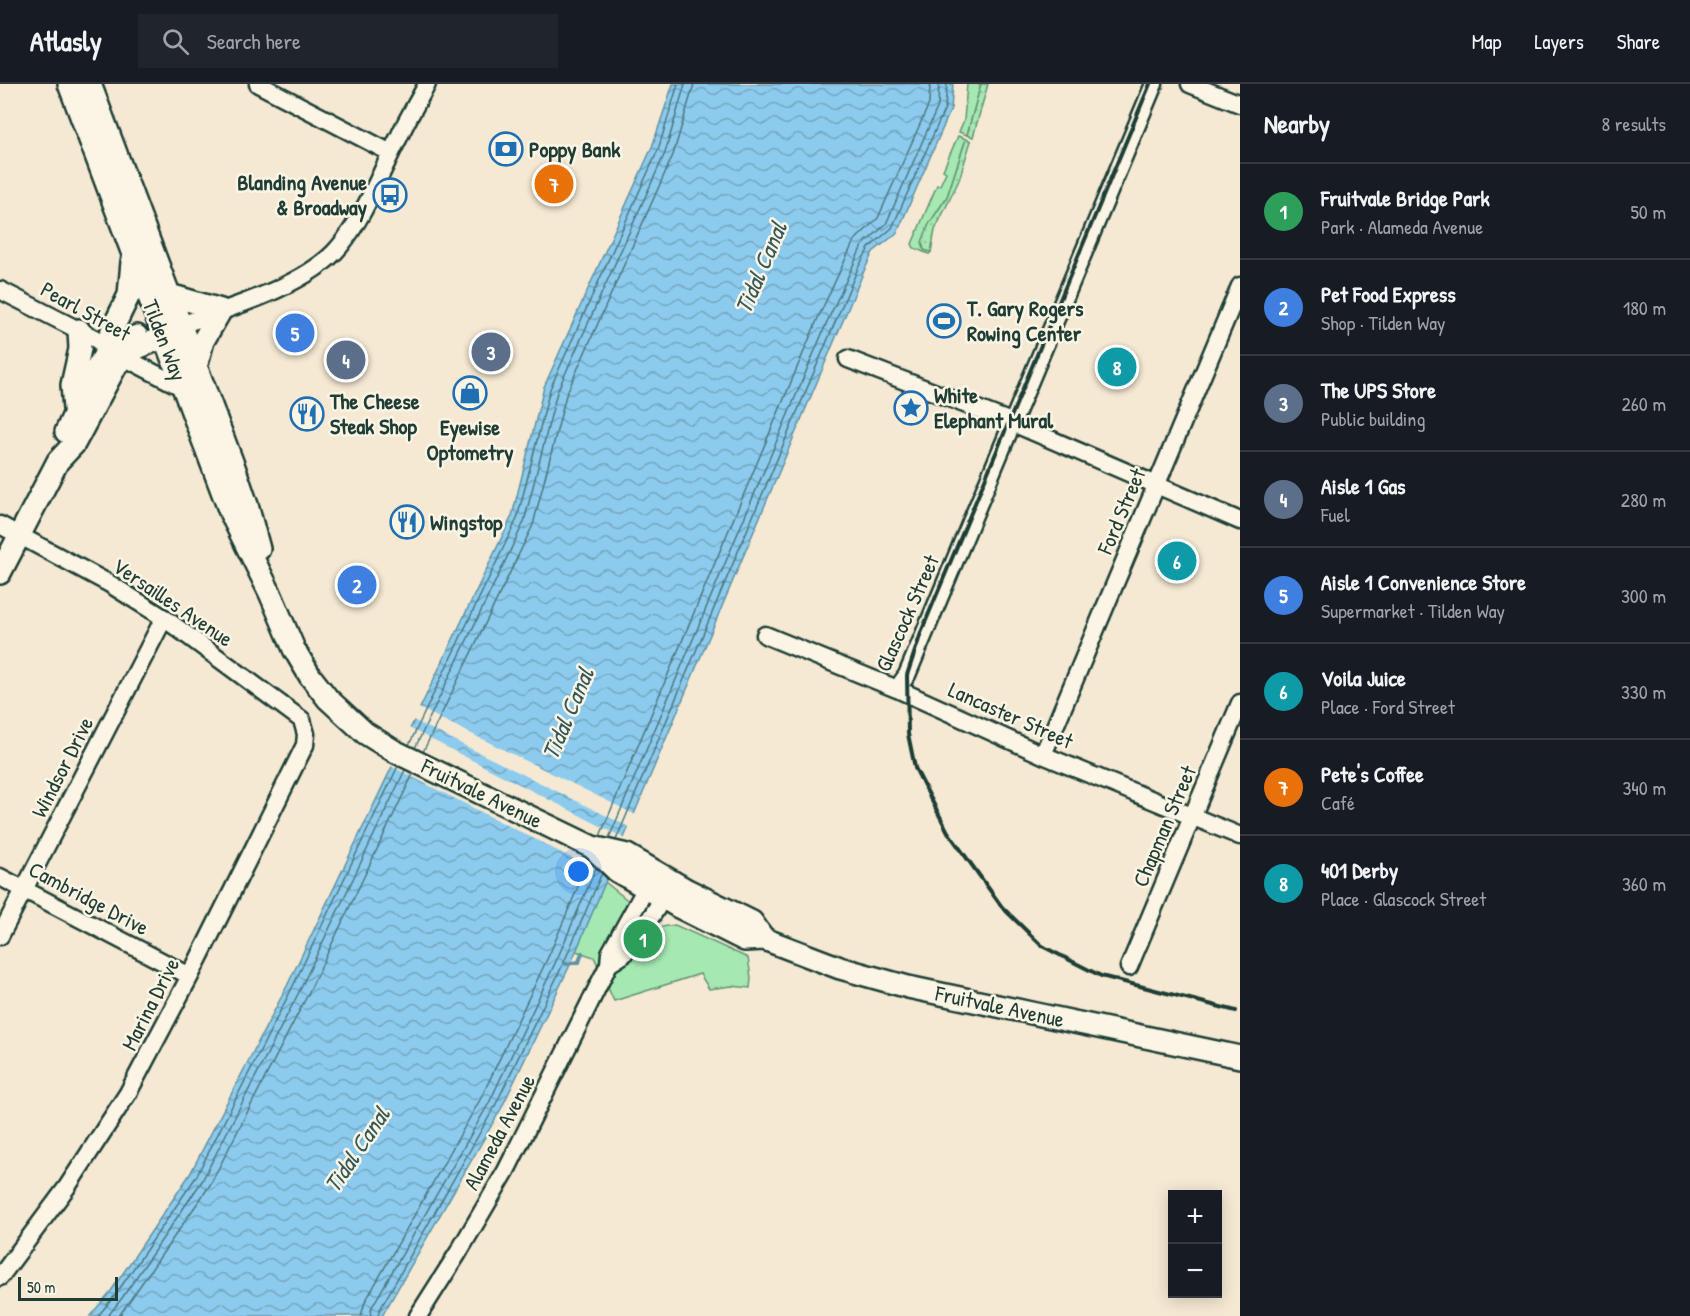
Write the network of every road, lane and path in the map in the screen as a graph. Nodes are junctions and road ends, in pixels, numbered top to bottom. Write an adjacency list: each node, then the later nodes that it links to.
1 (69, 84): 10 (main road, Tilden Way)
2 (90, 84): 13 (main road, Tilden Way)
3 (258, 84): 9 (street)
4 (427, 84): 9 (street)
5 (1145, 84): 22 (street, Glascock Street)
6 (1154, 84): 22 (street, Glascock Street)
7 (1190, 84): 8 (street)
8 (1240, 104)
9 (391, 153): 14 (street)
10 (133, 255): 15 (main road, Tilden Way); 17 (main road)
11 (1240, 286): 24 (street, Ford Street)
12 (0, 290): 16 (street, Pearl Street)
13 (170, 296): 14 (main road); 15 (main road, Tilden Way)
14 (221, 310): 15 (street); 19 (main road)
15 (168, 329): 17 (main road); 19 (main road, Tilden Way); 20 (main road, Tilden Way)
16 (79, 330): 17 (street, Pearl Street); 21 (main road)
17 (115, 353): 20 (street, Pearl Street); 21 (main road); 23 (main road)
18 (853, 361): 22 (street)
19 (196, 367): 29 (main road, Tilden Way)
20 (183, 388): 29 (main road, Tilden Way)
21 (74, 414): 23 (main road)
22 (1009, 422): 24 (street); 32 (street, Glascock Street)
23 (58, 462): 27 (main road)
24 (1156, 486): 25 (street); 36 (street, Ford Street)
25 (1240, 521)
26 (0, 525): 27 (street, Versailles Avenue)
27 (19, 535): 28 (main road); 30 (street, Versailles Avenue)
28 (0, 573)
29 (270, 593): 35 (main road, Tilden Way)
30 (164, 618): 34 (street, Versailles Avenue); 42 (street, Windsor Drive)
31 (765, 635): 32 (street, Lancaster Street)
32 (897, 689): 36 (street, Lancaster Street)
33 (1240, 703): 37 (street, Chapman Street)
34 (306, 734): 47 (street, Marina Drive)
35 (372, 738): 39 (main road, Fruitvale Avenue)
36 (1043, 755): 37 (street, Lancaster Street)
37 (1193, 816): 38 (street, Lancaster Street); 46 (street, Chapman Street)
38 (1240, 836)
39 (622, 863): 41 (main road, Fruitvale Avenue); 43 (main road, Fruitvale Avenue)
40 (0, 876): 42 (street, Cambridge Drive)
41 (666, 877): 43 (street); 45 (main road, Fruitvale Avenue)
42 (24, 889): 44 (street, Windsor Drive); 47 (street, Cambridge Drive)
43 (654, 893): 45 (main road, Fruitvale Avenue); 50 (street, Alameda Avenue)
44 (0, 936)
45 (764, 939): 48 (main road, Fruitvale Avenue)
46 (1130, 967)
47 (190, 976): 49 (street, Marina Drive)
48 (1240, 1057)
49 (0, 1277)
50 (418, 1316)

